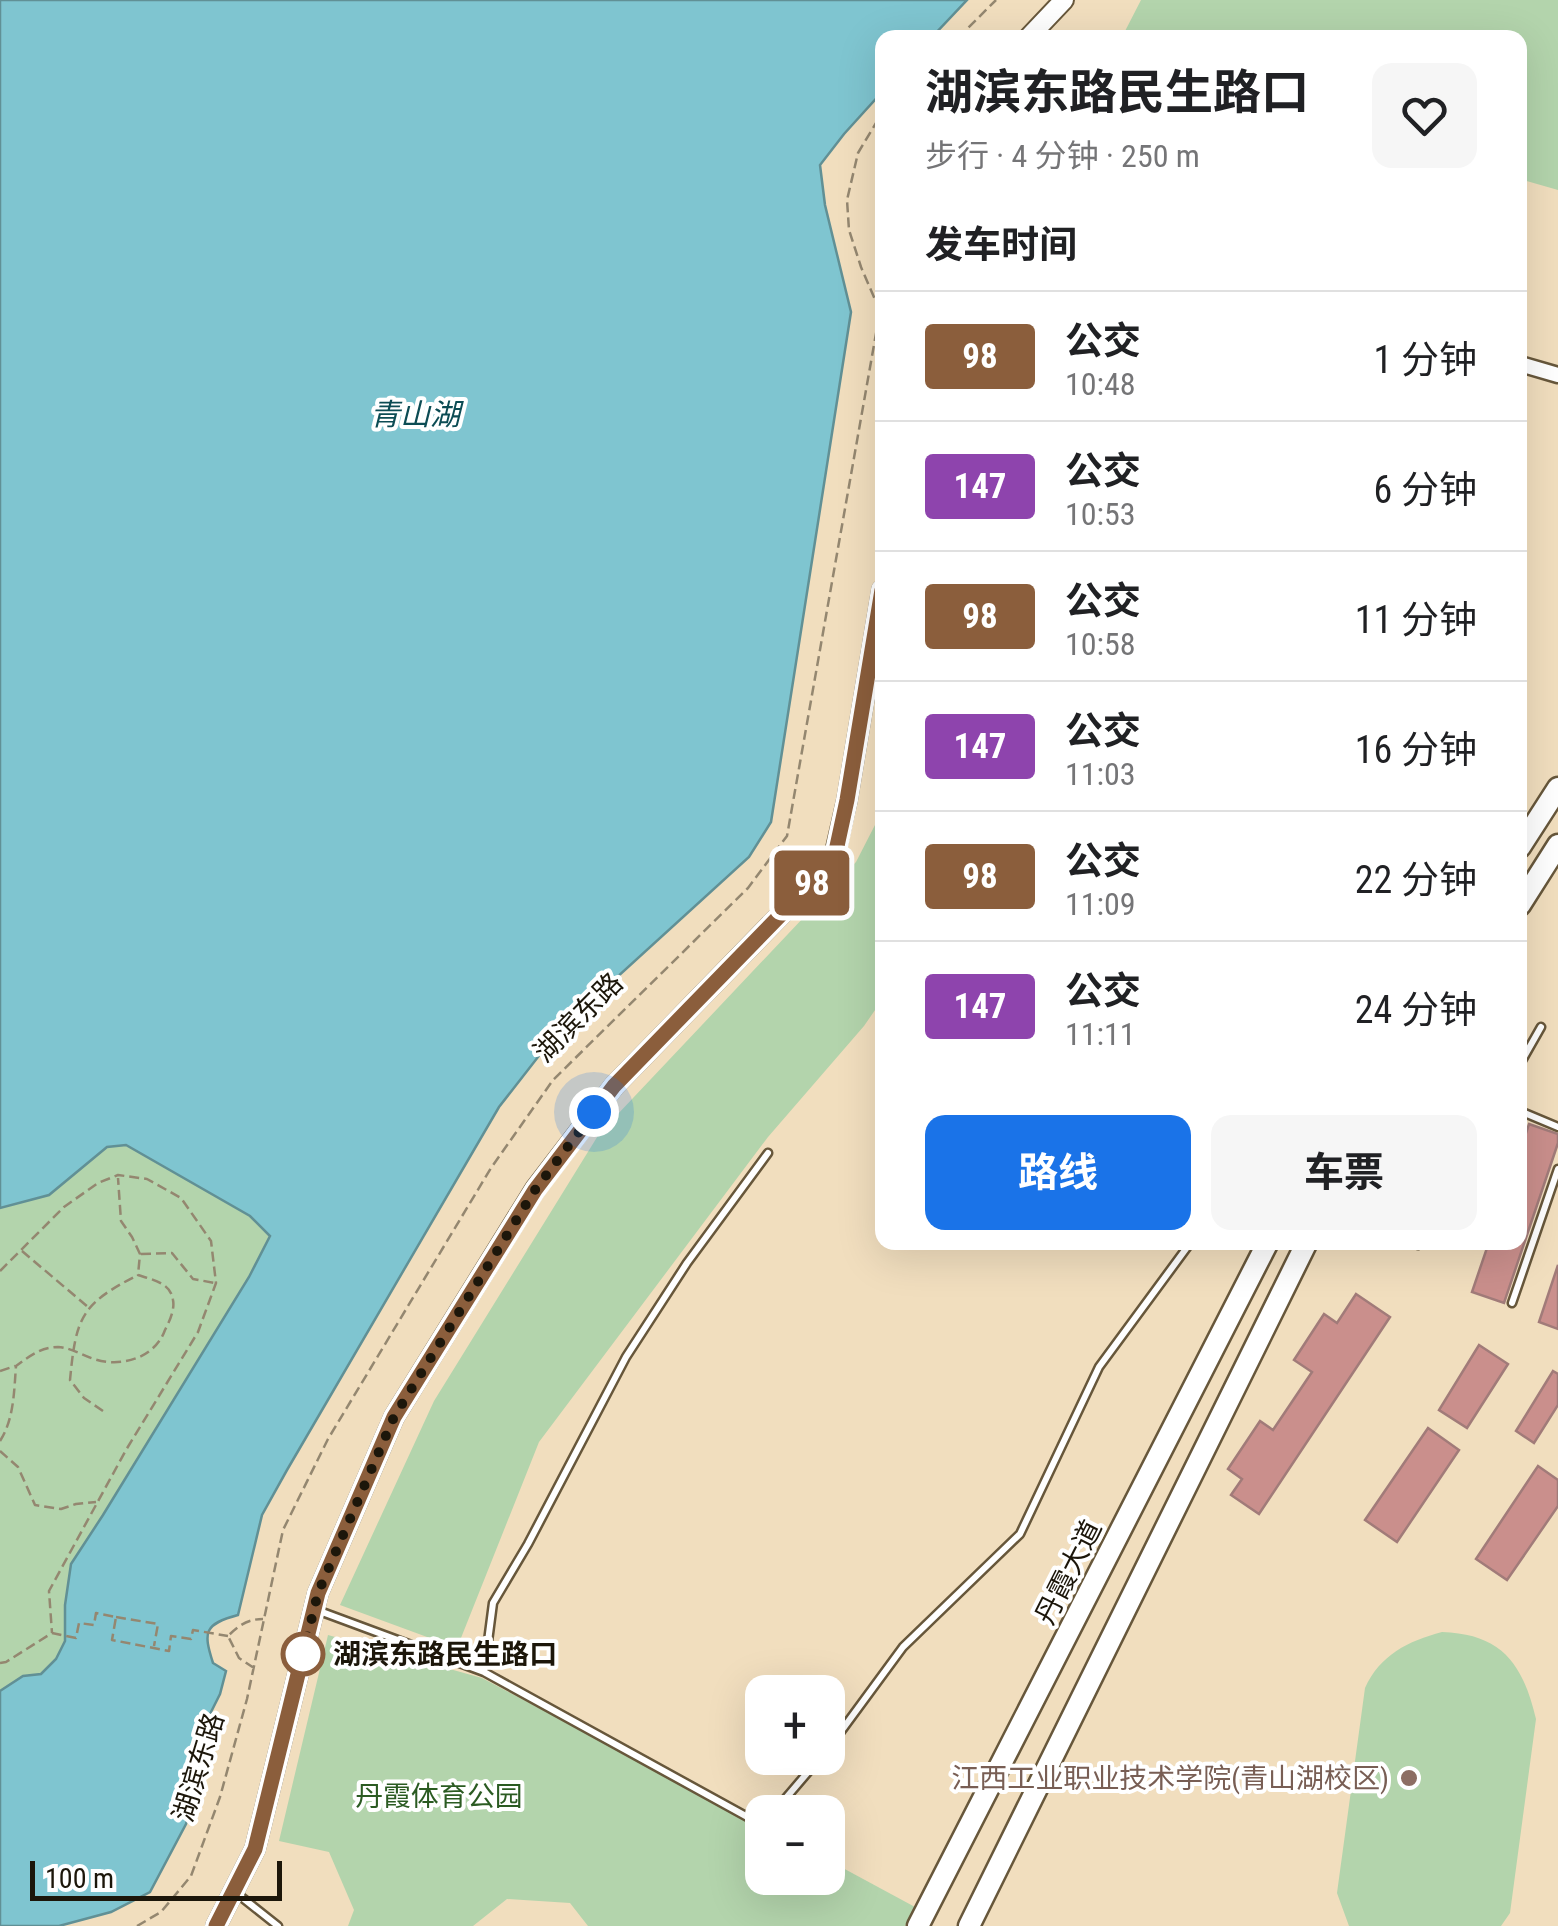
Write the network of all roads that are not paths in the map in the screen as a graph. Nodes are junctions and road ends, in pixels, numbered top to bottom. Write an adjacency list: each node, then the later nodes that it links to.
1 (1064, 0): 2 (street)
2 (1036, 30)
3 (1527, 366): 4 (street)
4 (1558, 375)
5 (875, 632): 20 (street)
6 (1558, 788): 7 (main road)
7 (1527, 836)
8 (1558, 845): 9 (main road)
9 (1527, 894)
10 (1541, 1027): 11 (lane)
11 (1527, 1052)
12 (1527, 1115): 13 (lane)
13 (1558, 1128)
14 (768, 1154): 21 (lane)
15 (1558, 1169): 19 (lane)
16 (1185, 1250): 22 (lane)
17 (1264, 1250): 29 (main road, 丹霞大道)
18 (1303, 1250): 30 (main road)
19 (1512, 1304)
20 (314, 1609): 21 (lane); 26 (street)
21 (484, 1672): 25 (lane)
22 (845, 1726)
23 (806, 1775): 24 (lane)
24 (788, 1795)
25 (745, 1816)
26 (234, 1891): 27 (street); 28 (lane)
27 (216, 1926)
28 (278, 1926)
29 (918, 1926)
30 (968, 1926)

